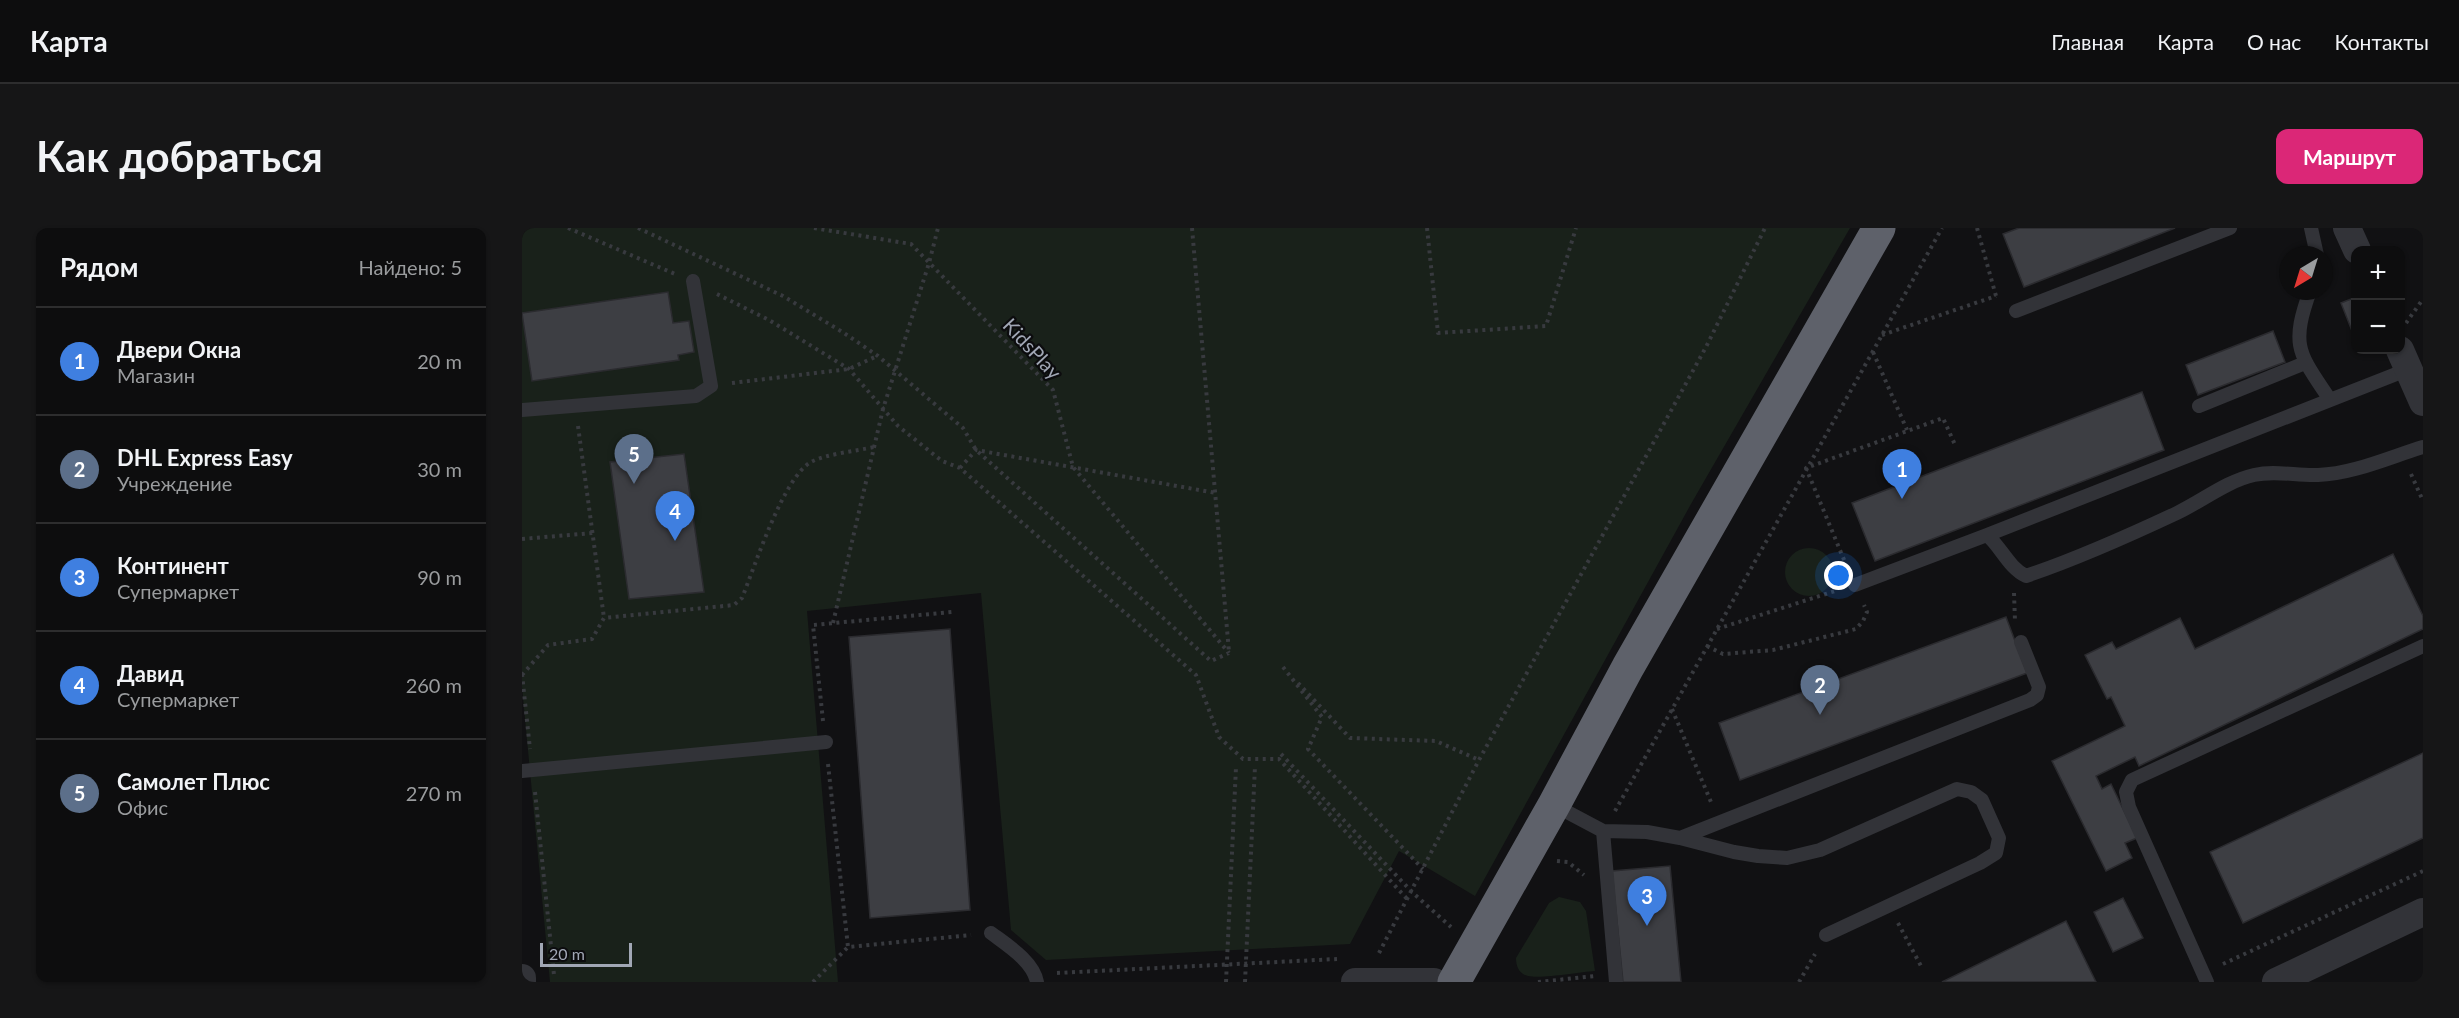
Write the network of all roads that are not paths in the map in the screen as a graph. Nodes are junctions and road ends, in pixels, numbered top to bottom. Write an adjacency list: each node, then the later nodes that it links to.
1 (1879, 228): 23 (highway)
2 (2230, 228): 9 (lane)
3 (2311, 228): 5 (lane)
4 (2348, 228): 6 (street)
5 (2315, 246)
6 (2355, 246)
7 (693, 281): 15 (lane)
8 (2307, 300): 11 (lane)
9 (2016, 310)
10 (2404, 359): 12 (lane); 13 (street)
11 (2305, 363): 12 (lane); 14 (lane)
12 (2330, 400): 17 (lane)
13 (2423, 402)
14 (2199, 406)
15 (522, 410)
16 (2423, 447): 17 (lane)
17 (1987, 535): 18 (lane)
18 (1855, 585)
19 (2021, 642): 25 (lane)
20 (2423, 646): 31 (lane)
21 (826, 742): 22 (lane)
22 (527, 770)
23 (1554, 805): 24 (lane); 34 (highway)
24 (1604, 831): 25 (lane); 35 (lane)
25 (1680, 838): 28 (lane)
26 (2423, 912): 36 (street)
27 (991, 933): 30 (lane)
28 (1826, 935)
29 (1348, 970): 32 (street)
30 (1036, 978)
31 (2205, 978)
32 (1363, 982): 33 (street)
33 (1434, 982)
34 (1454, 982)
35 (1616, 982)
36 (2276, 982)

